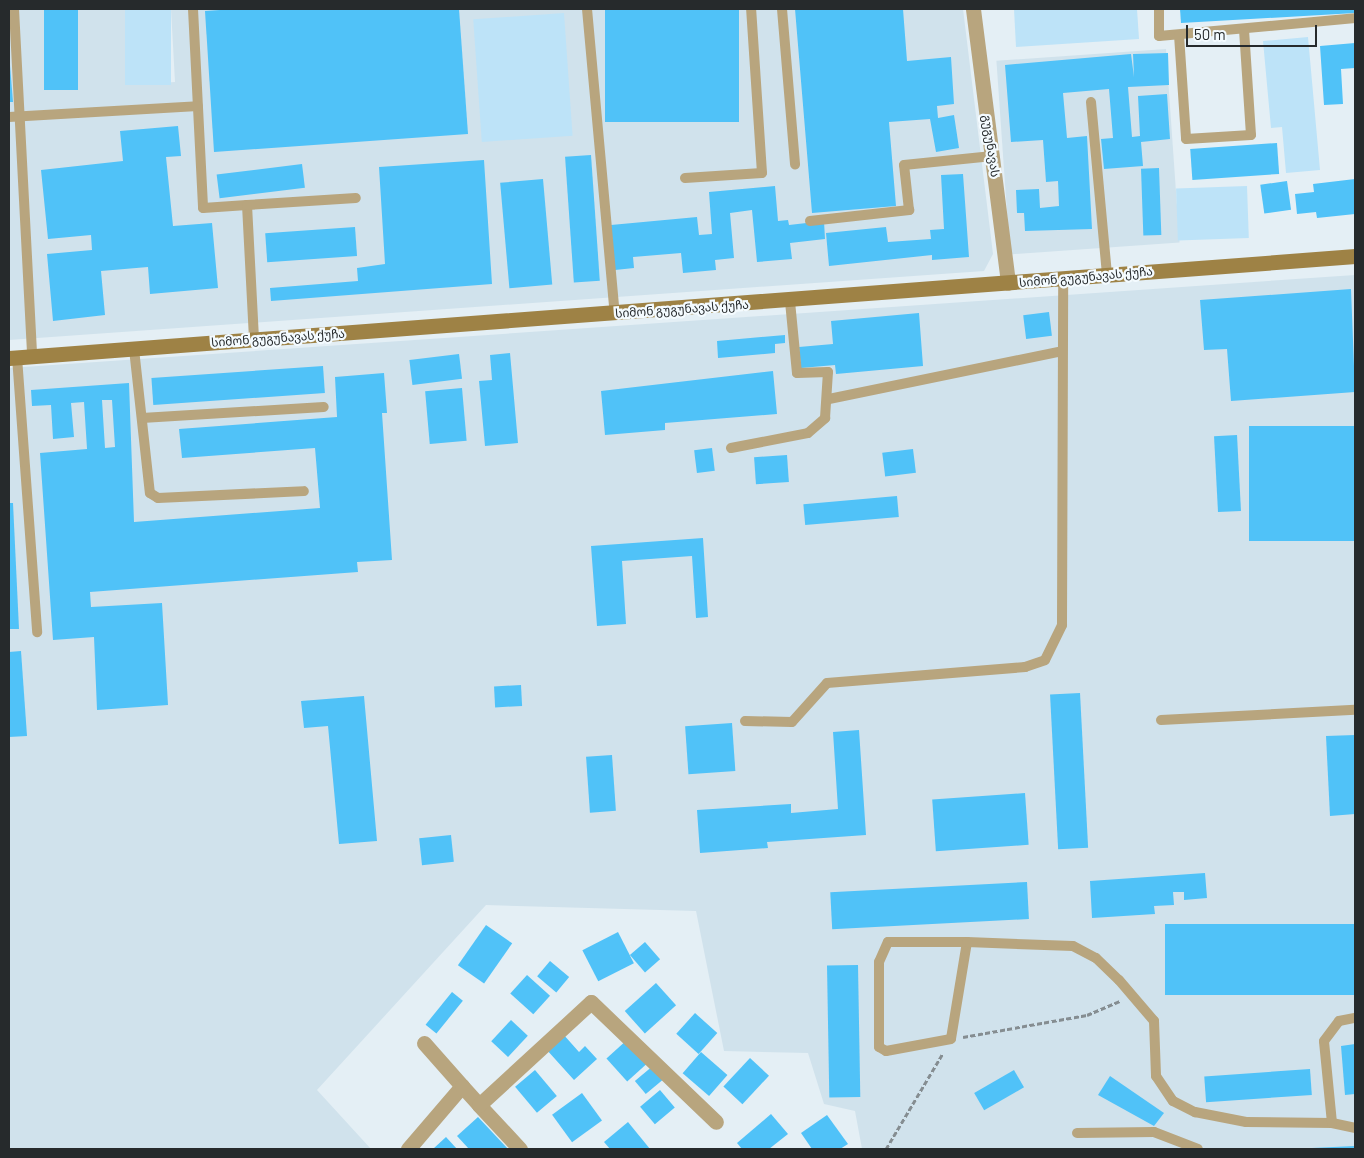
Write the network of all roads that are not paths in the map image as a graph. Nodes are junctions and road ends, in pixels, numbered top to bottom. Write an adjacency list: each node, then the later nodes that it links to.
1 (14, 9): 13 (lane)
2 (193, 9): 12 (lane)
3 (587, 9): 25 (lane)
4 (751, 9): 16 (lane)
5 (782, 9): 15 (lane)
6 (973, 9): 14 (street, გუგუნავას)
7 (1159, 9): 10 (lane)
8 (1355, 18): 9 (lane)
9 (1244, 29): 10 (lane); 10 (lane)
10 (1179, 35)
11 (1091, 102): 21 (lane)
12 (198, 106): 13 (lane); 18 (lane)
13 (14, 117): 29 (lane)
14 (993, 156): 19 (lane); 23 (street, გუგუნავას)
15 (795, 164)
16 (685, 178)
17 (356, 198): 18 (lane)
18 (247, 205): 26 (lane)
19 (810, 221)
20 (1355, 256): 21 (main road, სიმონ გუგუნავას ქუჩა)
21 (1107, 276): 22 (main road, სიმონ გუგუნავას ქუჩა)
22 (1063, 279): 23 (main road, სიმონ გუგუნავას ქუჩა); 28 (lane)
23 (1008, 284): 24 (main road, სიმონ გუგუნავას ქუჩა)
24 (790, 301): 25 (main road, სიმონ გუგუნავას ქუჩა); 31 (lane)
25 (615, 314): 26 (main road, სიმონ გუგუნავას ქუჩა)
26 (254, 340): 27 (main road, სიმონ გუგუნავას ქუჩა)
27 (134, 349): 29 (main road, სიმონ გუგუნავას ქუჩა); 33 (lane)
28 (1062, 351): 31 (lane); 39 (lane)
29 (32, 356): 30 (main road, სიმონ გუგუნავას ქუჩა)
30 (13, 358): 36 (lane)
31 (829, 399): 34 (lane)
32 (324, 407): 33 (lane)
33 (142, 418): 35 (lane)
34 (731, 448)
35 (304, 491)
36 (37, 632)
37 (1355, 710): 38 (lane)
38 (1161, 720)
39 (745, 721)
40 (966, 942): 40 (lane); 46 (lane)
41 (1355, 1018): 46 (lane)
42 (424, 1043): 43 (street)
43 (462, 1086): 44 (street); 49 (street)
44 (479, 1105): 45 (street); 50 (street)
45 (716, 1122)
46 (1332, 1123): 47 (lane)
47 (1355, 1128)
48 (1077, 1133): 51 (lane)
49 (408, 1149)
50 (520, 1149)
51 (1198, 1149)

